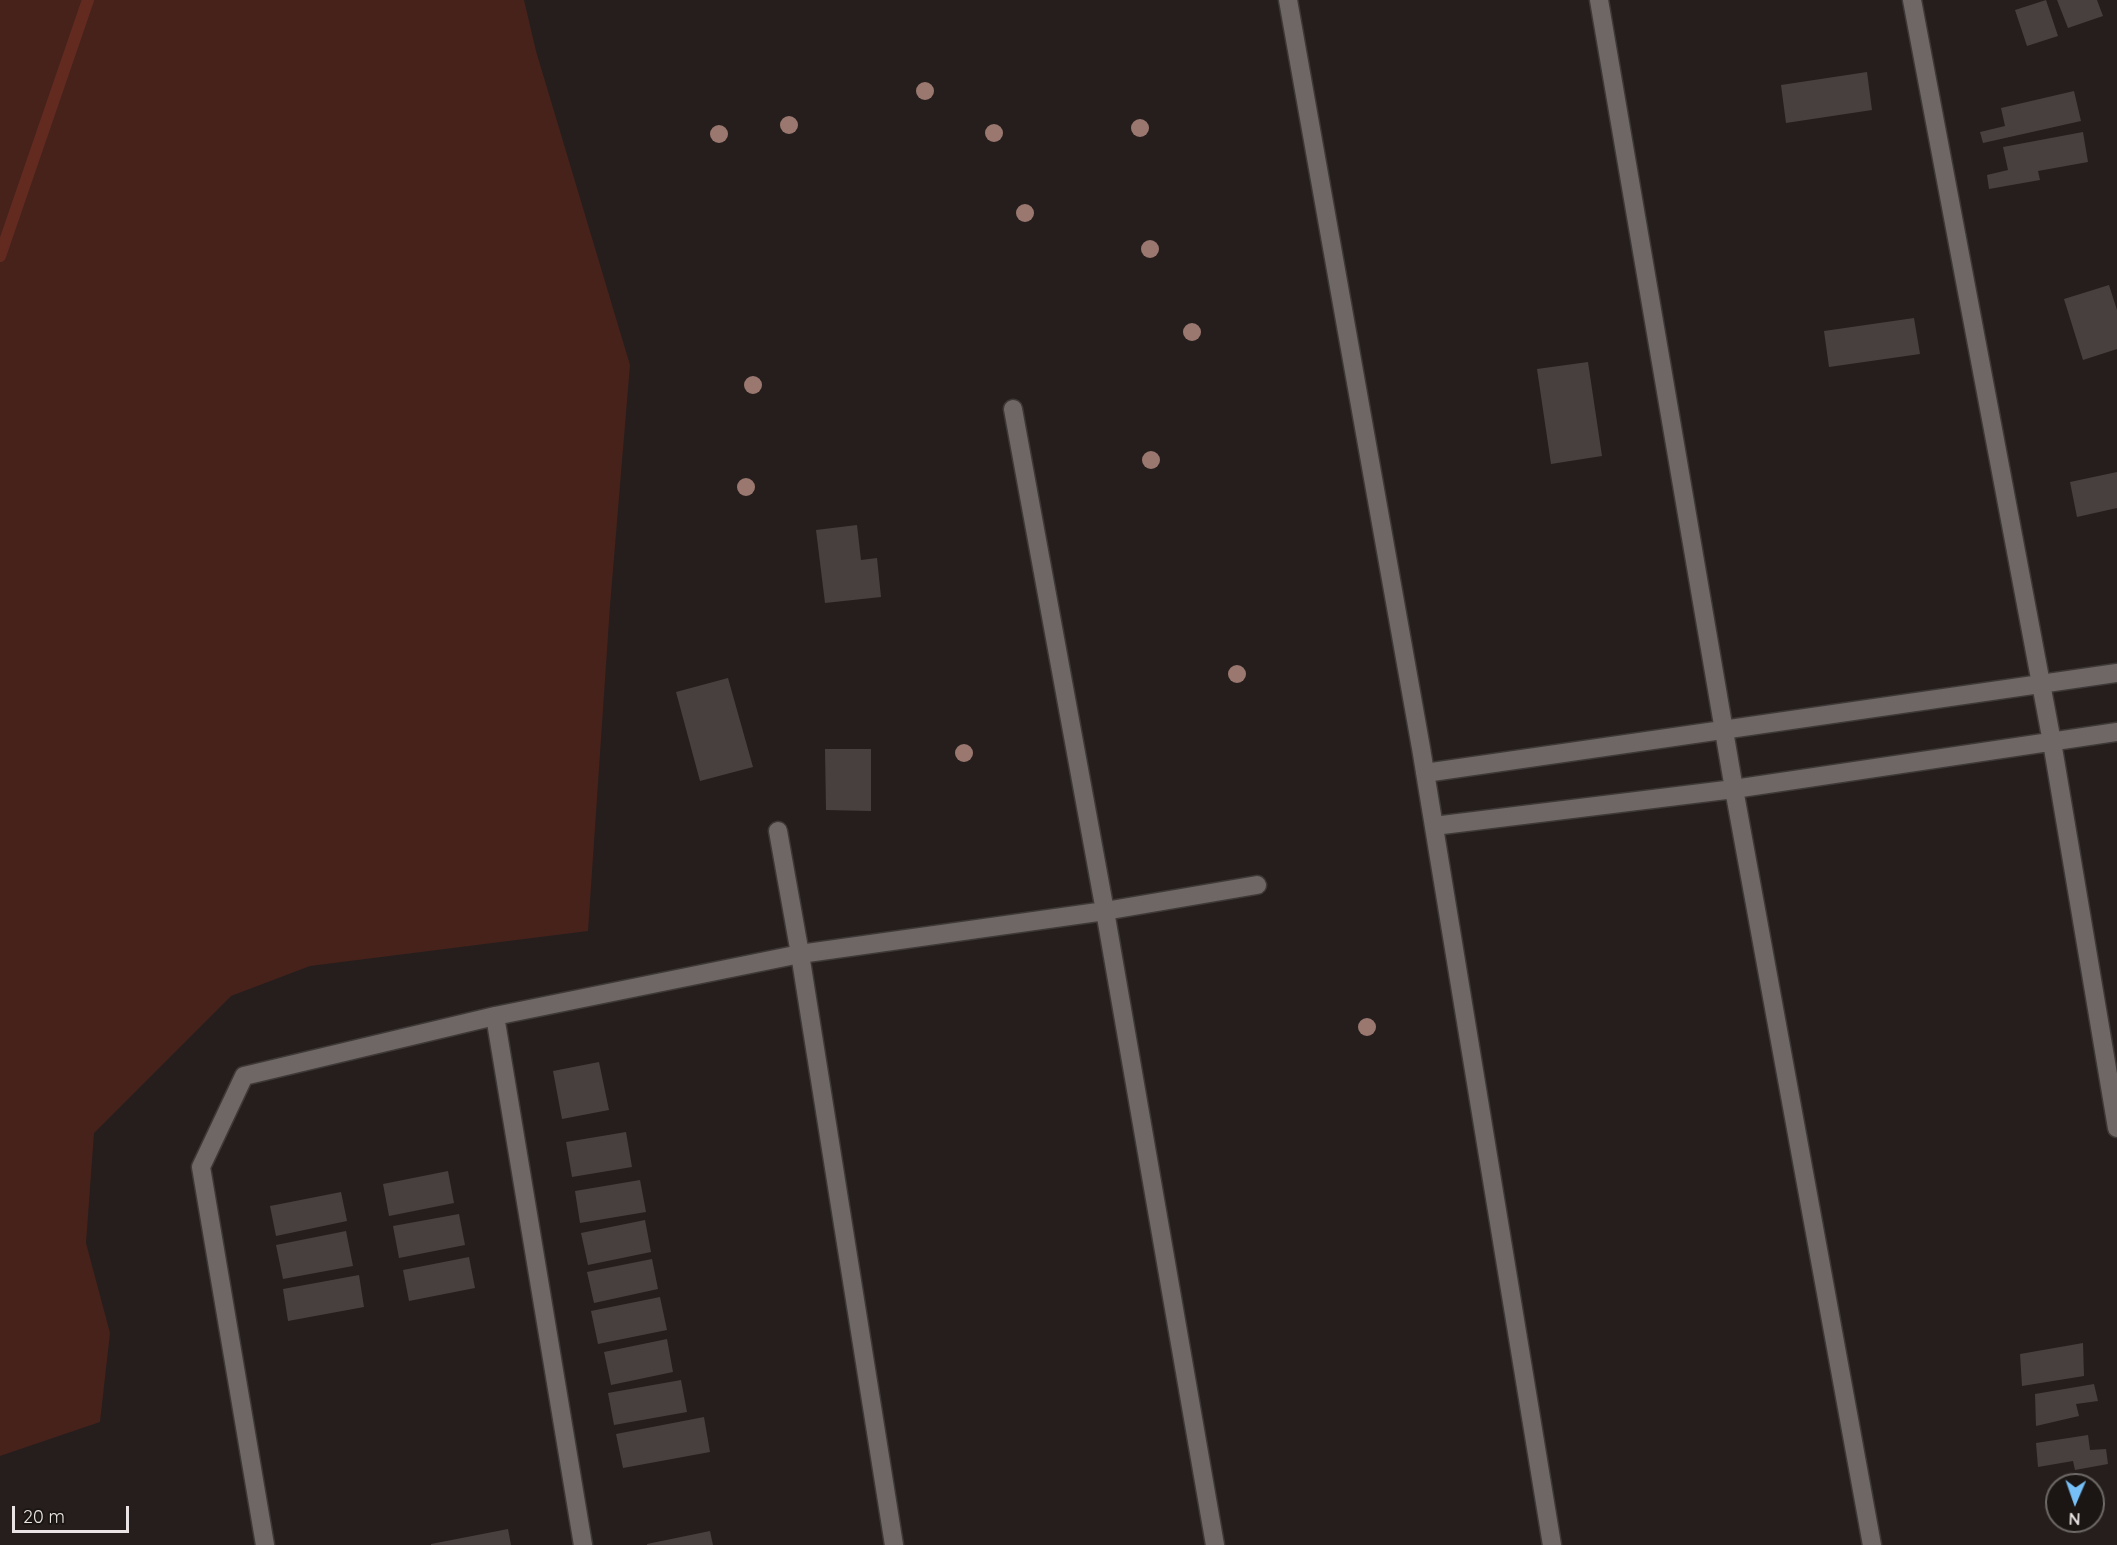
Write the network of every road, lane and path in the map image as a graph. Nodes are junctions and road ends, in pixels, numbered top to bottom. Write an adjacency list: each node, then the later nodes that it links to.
1 (1288, 0): 10 (street)
2 (1599, 0): 7 (street)
3 (1912, 0): 6 (street)
4 (1013, 409): 15 (street)
5 (2117, 673): 6 (street)
6 (2040, 685): 7 (street); 9 (street)
7 (1725, 731): 10 (street); 11 (street)
8 (2117, 732): 9 (street)
9 (2052, 742): 11 (street); 18 (street)
10 (1425, 773): 12 (street)
11 (1734, 789): 12 (street); 24 (street)
12 (1434, 826): 23 (street)
13 (778, 831): 16 (street)
14 (1257, 885): 15 (street)
15 (1105, 911): 16 (street); 22 (street)
16 (800, 954): 17 (street); 21 (street)
17 (495, 1016): 19 (street); 20 (street)
18 (2117, 1128)
19 (266, 1545)
20 (582, 1545)
21 (894, 1545)
22 (1215, 1545)
23 (1552, 1545)
24 (1872, 1545)

